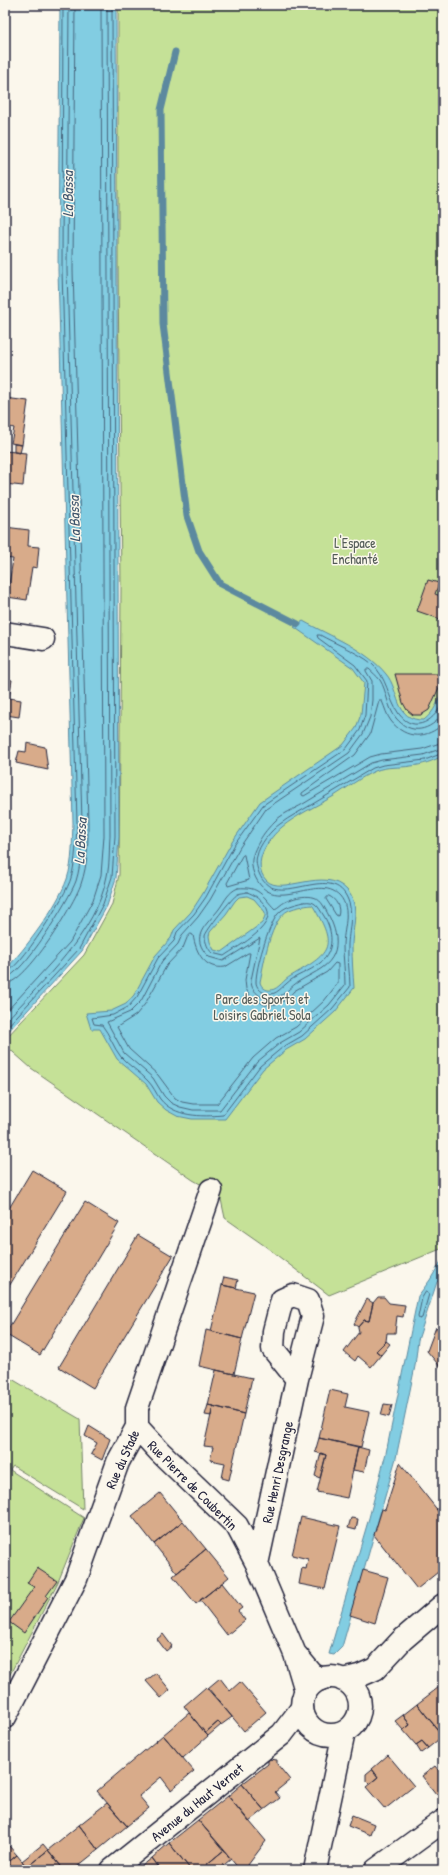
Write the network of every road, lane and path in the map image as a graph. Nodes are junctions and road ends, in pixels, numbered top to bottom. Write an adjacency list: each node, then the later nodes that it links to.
1 (5, 633): 2 (street)
2 (43, 639)
3 (211, 1190): 5 (street, Rue du Stade)
4 (297, 1379): 6 (street, Rue Henri Desgrange)
5 (137, 1427): 6 (street, Rue Pierre de Coubertin); 12 (street, Rue du Stade)
6 (258, 1564): 11 (street, Rue Pierre de Coubertin)
7 (443, 1604): 8 (street)
8 (402, 1640): 9 (street); 10 (street)
9 (344, 1680): 10 (street); 11 (street)
10 (359, 1697): 11 (street, Avenue du Haut Vernet)
11 (318, 1711): 14 (street, Avenue du Haut Vernet); 15 (street); 16 (street)
12 (5, 1717)
13 (443, 1821): 17 (street)
14 (112, 1870)
15 (299, 1870)
16 (315, 1870)
17 (376, 1870)

